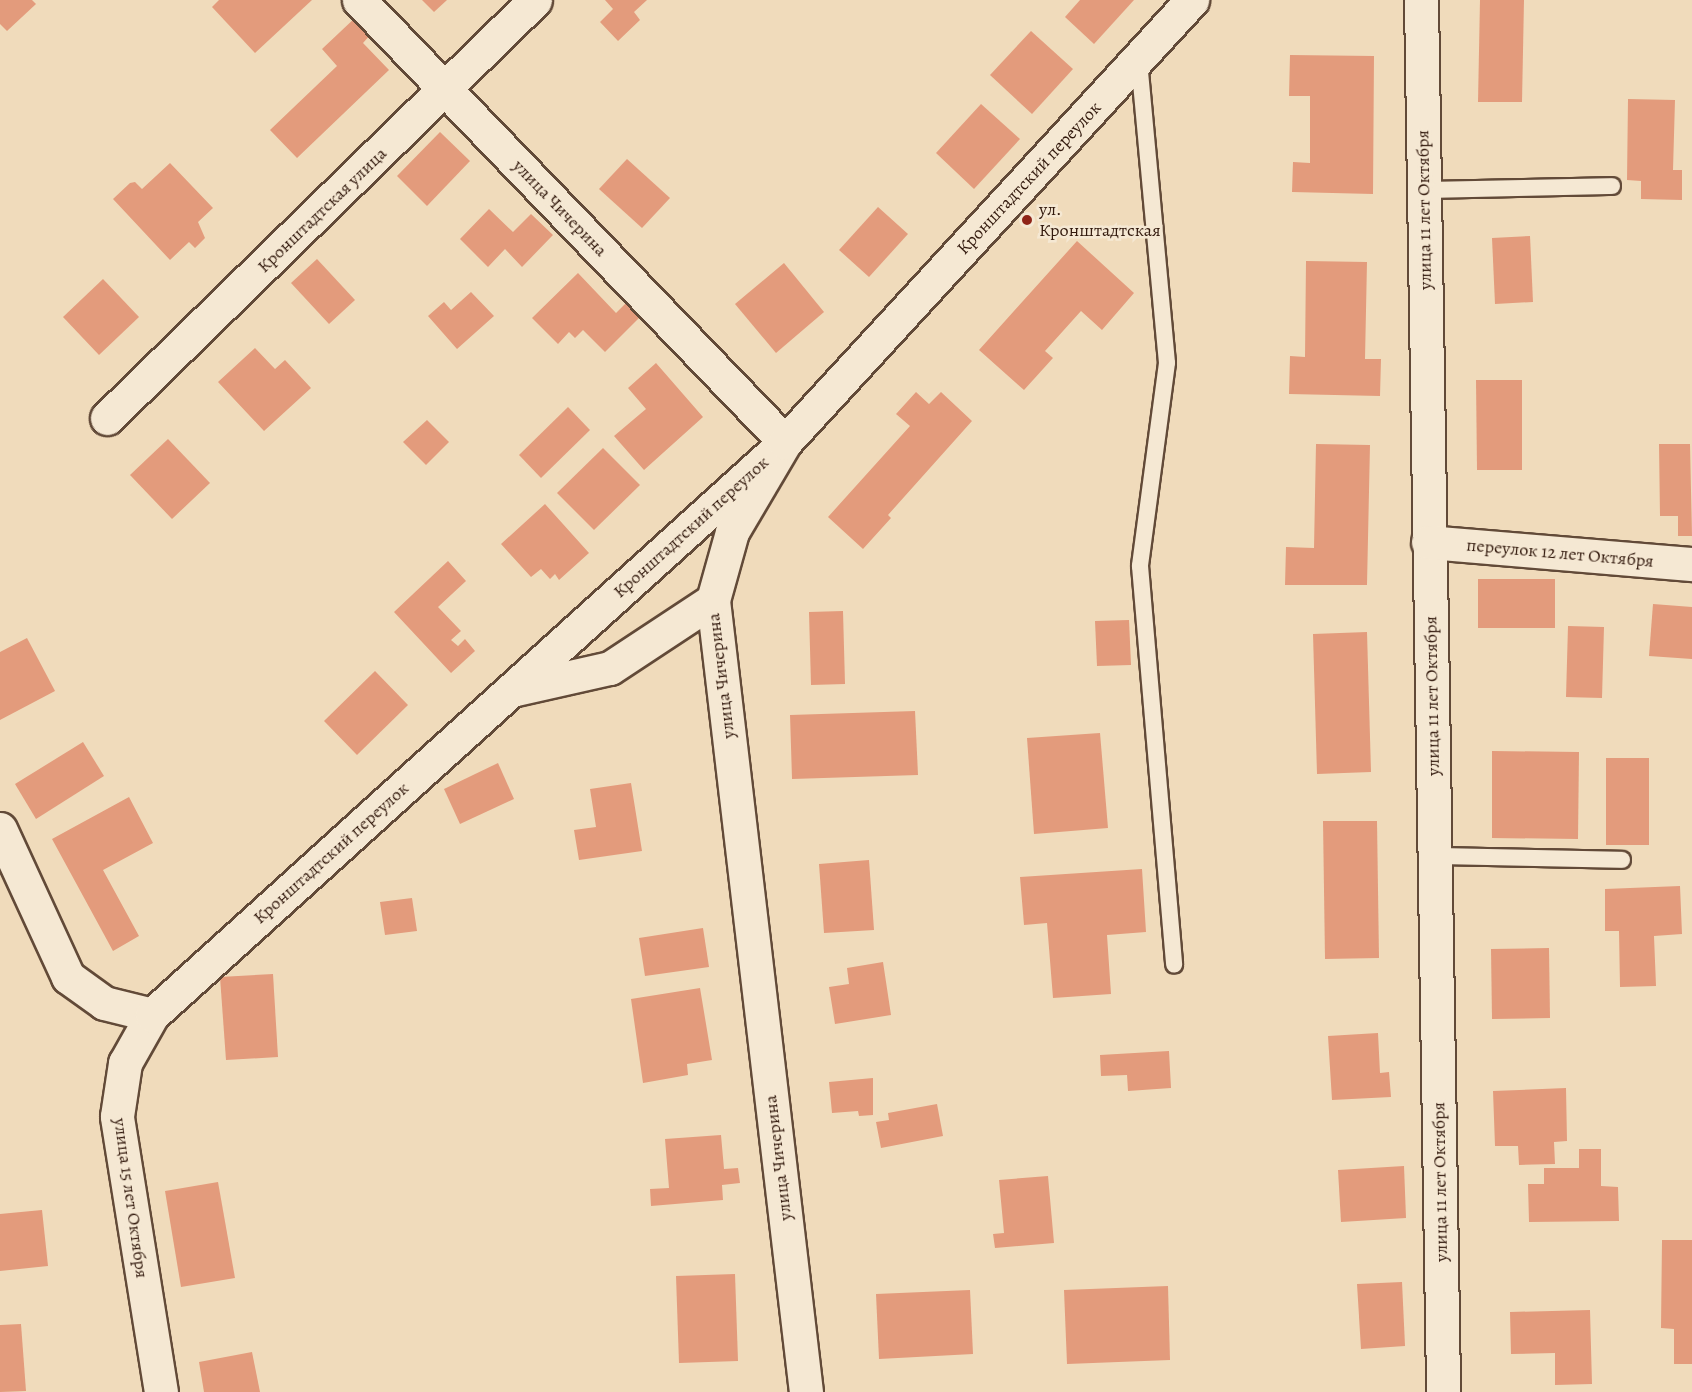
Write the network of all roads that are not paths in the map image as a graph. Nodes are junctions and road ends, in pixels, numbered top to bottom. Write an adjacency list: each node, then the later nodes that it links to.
1 (359, 0): 6 (street, улица Чичерина)
2 (535, 0): 6 (street, Кронштадтская улица)
3 (1192, 0): 5 (street, Кронштадтский переулок)
4 (1421, 0): 8 (street, улица 11 лет Октября)
5 (1139, 61): 10 (street, Кронштадтский переулок); 18 (lane)
6 (446, 90): 9 (street, Кронштадтская улица); 10 (street, улица Чичерина)
7 (1612, 186): 8 (lane)
8 (1423, 190): 11 (street, улица 11 лет Октября)
9 (107, 418)
10 (785, 442): 13 (street, улица Чичерина); 14 (street, Кронштадтский переулок)
11 (1428, 543): 12 (street, переулок 12 лет Октября); 16 (street, улица 11 лет Октября)
12 (1692, 564)
13 (712, 600): 14 (street); 21 (street, улица Чичерина)
14 (511, 690): 19 (street, Кронштадтский переулок)
15 (0, 829): 19 (street)
16 (1436, 856): 17 (lane); 22 (street, улица 11 лет Октября)
17 (1622, 860)
18 (1174, 965)
19 (152, 1015): 20 (street, улица 15 лет Октября)
20 (161, 1392)
21 (806, 1392)
22 (1443, 1392)

